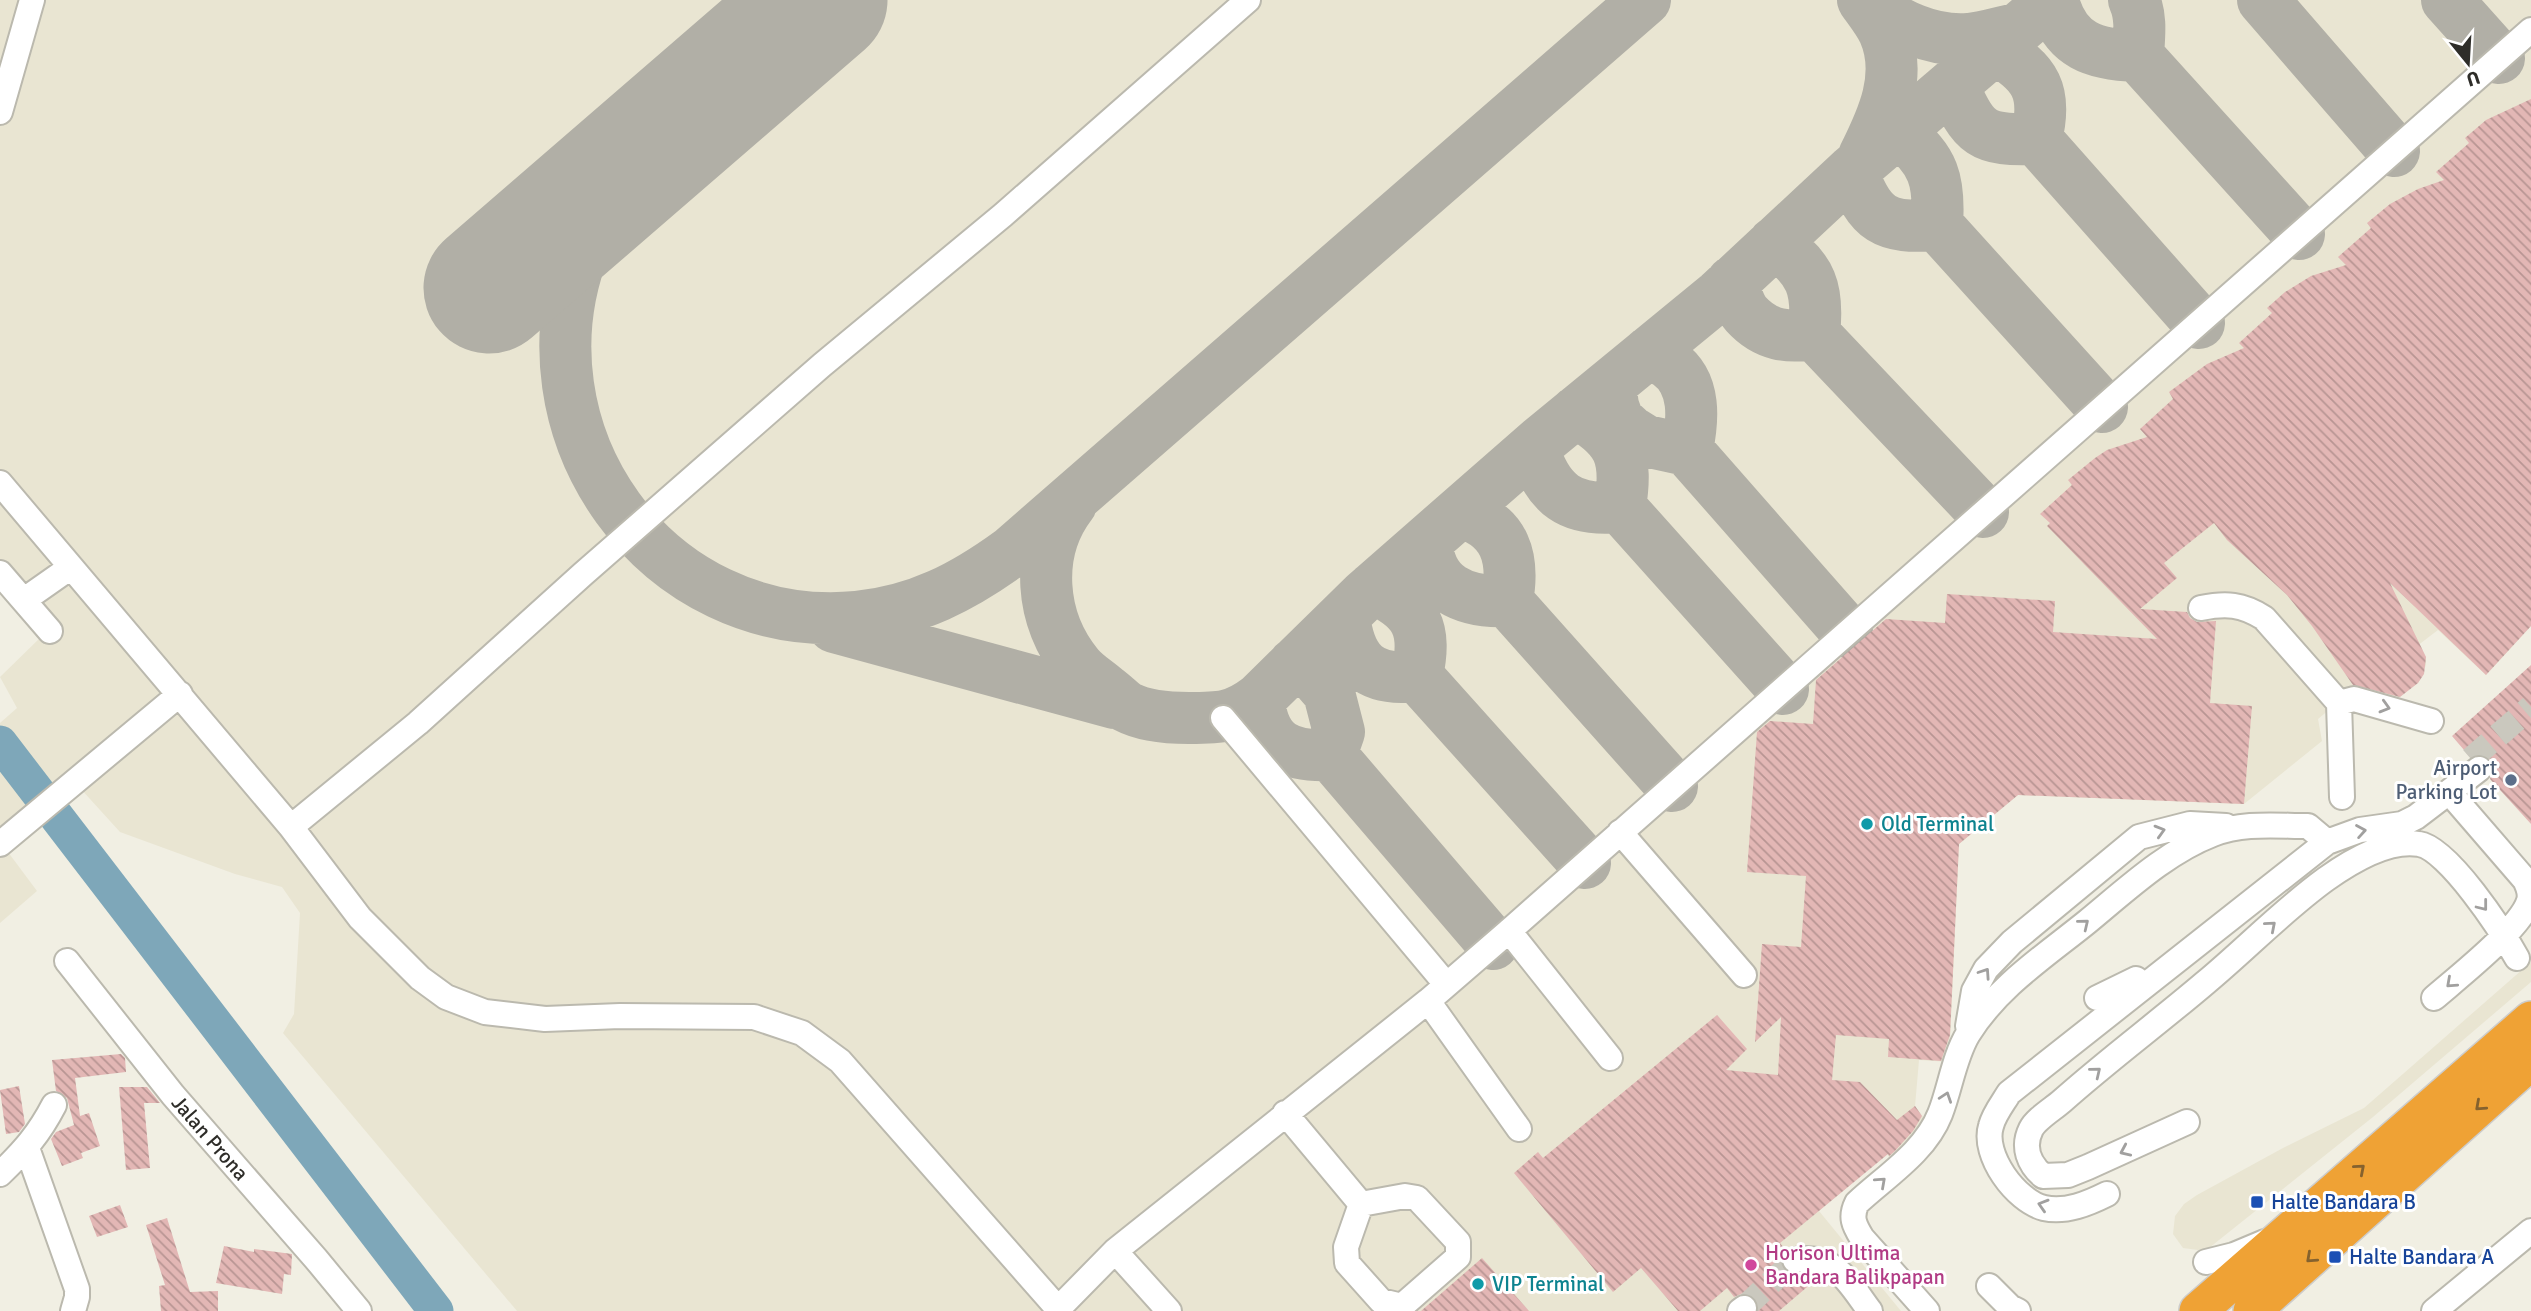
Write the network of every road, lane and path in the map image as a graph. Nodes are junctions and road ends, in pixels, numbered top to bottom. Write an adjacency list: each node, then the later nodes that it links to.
1 (32, 0): 4 (street)
2 (1248, 0): 19 (street)
3 (2531, 30): 20 (street)
4 (0, 112)
5 (0, 483): 6 (street)
6 (71, 567): 8 (street); 11 (street)
7 (0, 573): 8 (street)
8 (24, 600): 10 (street)
9 (2201, 608): 12 (street)
10 (50, 631)
11 (180, 694): 19 (street); 22 (street)
12 (2339, 703): 14 (street, one-way to 14); 16 (street)
13 (1223, 718): 29 (street)
14 (2431, 721)
15 (2449, 792): 17 (street); 17 (street); 24 (street)
16 (2342, 797)
17 (2416, 817): 21 (street, one-way to 17)
18 (2236, 826): 21 (street); 34 (street, one-way to 18); 34 (street, one-way to 18)
19 (291, 827): 52 (street)
20 (1620, 832): 23 (street); 28 (street)
21 (2327, 842): 25 (street)
22 (0, 844)
23 (1509, 931): 29 (street); 35 (street)
24 (2505, 935): 26 (street); 31 (street, one-way to 31); 39 (street, one-way to 24)
25 (2186, 953): 30 (street); 43 (street, one-way to 25)
26 (2518, 958)
27 (67, 961): 55 (street, Jalan Prona)
28 (1744, 975)
29 (1446, 984): 32 (street)
30 (2097, 998)
31 (2434, 998)
32 (1428, 1001): 38 (street); 40 (street)
33 (2531, 1020): 46 (highway, one-way to 33)
34 (1966, 1037): 58 (street, one-way to 34)
35 (1611, 1058)
36 (2531, 1061): 51 (highway, one-way to 51)
37 (54, 1105): 41 (street)
38 (1285, 1113): 44 (street); 47 (street)
39 (2187, 1122)
40 (1519, 1129)
41 (27, 1148): 42 (street); 54 (street)
42 (0, 1174)
43 (2108, 1194)
44 (1361, 1203): 44 (street)
45 (2531, 1231): 60 (street)
46 (2287, 1233): 49 (street); 59 (highway)
47 (1115, 1251): 52 (street); 56 (street)
48 (1795, 1260): 57 (street)
49 (2206, 1262)
50 (1989, 1286): 53 (street)
51 (2251, 1308)
52 (1058, 1310)
53 (2014, 1310)
54 (73, 1311)
55 (359, 1311)
56 (1169, 1311)
57 (1870, 1311)
58 (1927, 1311)
59 (2198, 1311)
60 (2434, 1311)

